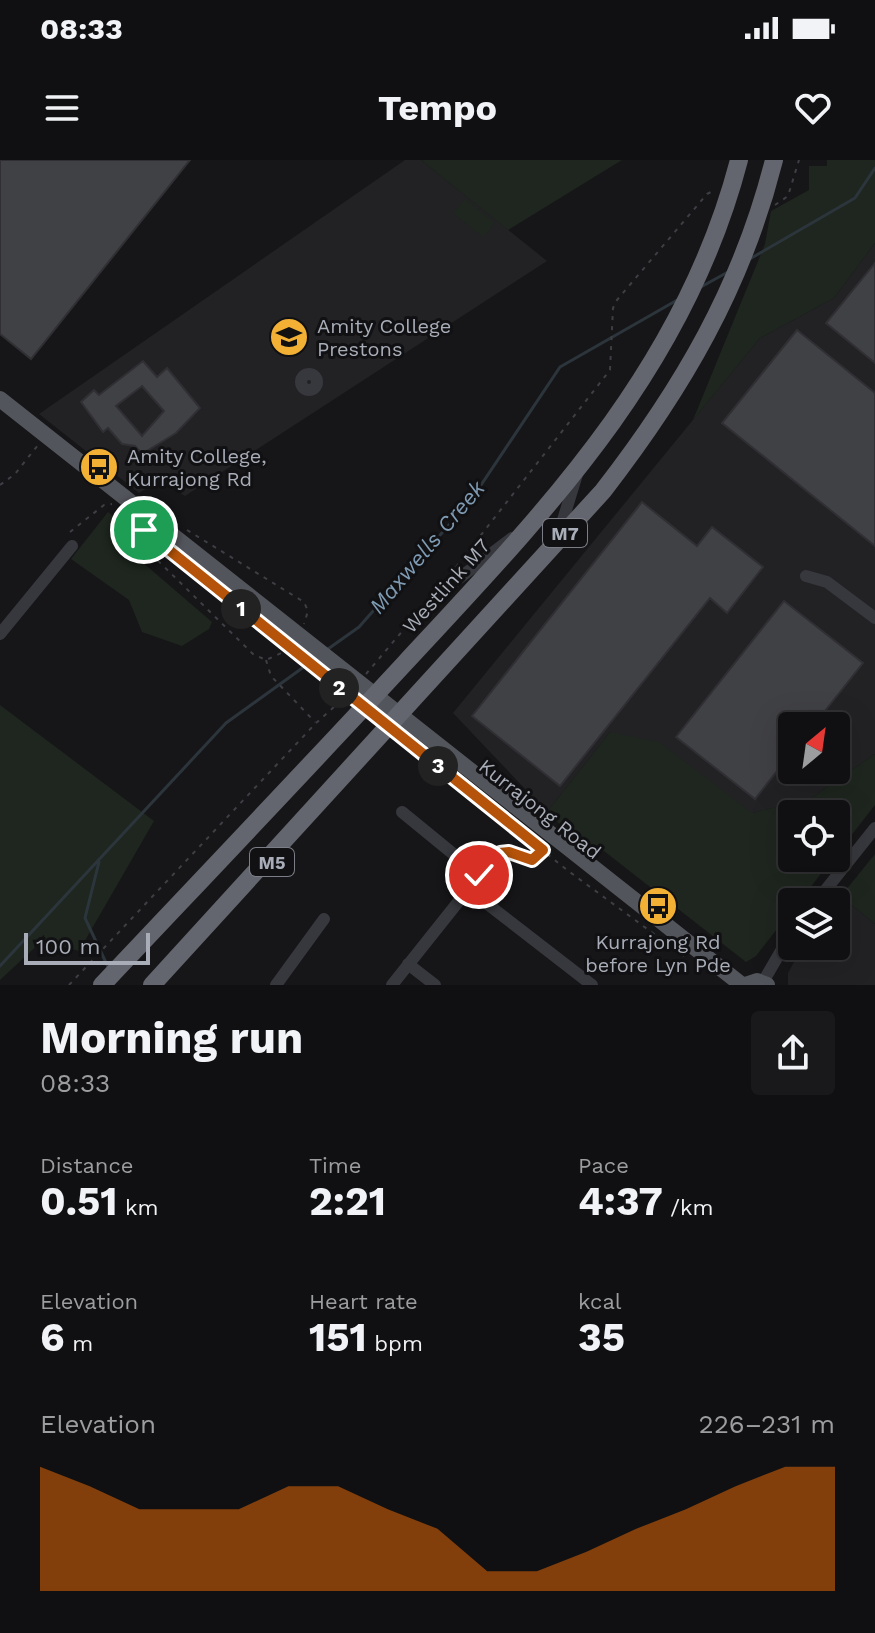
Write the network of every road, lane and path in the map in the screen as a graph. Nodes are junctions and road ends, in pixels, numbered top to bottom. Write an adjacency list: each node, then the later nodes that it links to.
1 (739, 160): 7 (highway, Westlink M7 / M7)
2 (773, 164): 9 (highway, M7)
3 (711, 191): 5 (path)
4 (0, 399): 21 (main road, Kurrajong Road)
5 (572, 416)
6 (39, 444): 8 (path)
7 (579, 468): 11 (street); 12 (highway, Westlink M7 / M7)
8 (0, 485)
9 (603, 491): 11 (street); 15 (highway, M7)
10 (114, 504): 14 (path)
11 (569, 507): 12 (street); 15 (street)
12 (532, 524): 19 (street); 35 (highway, Westlink M7 / M7)
13 (145, 529): 24 (path)
14 (70, 532)
15 (556, 543): 25 (highway, M7)
16 (72, 546): 22 (street)
17 (169, 549): 21 (path)
18 (806, 576): 20 (street)
19 (441, 592)
20 (875, 618)
21 (279, 628): 23 (path); 26 (main road, Kurrajong Road)
22 (0, 634)
23 (358, 702)
24 (316, 723)
25 (386, 734): 26 (path); 43 (highway, M7); 44 (highway, M5)
26 (423, 743): 29 (path); 49 (main road, Kurrajong Road)
27 (402, 812): 30 (street)
28 (875, 828): 31 (street)
29 (543, 850): 30 (path); 37 (path)
30 (486, 871): 32 (street)
31 (827, 888)
32 (468, 889): 38 (street); 48 (street)
33 (324, 919): 45 (street)
34 (108, 943): 40 (path)
35 (144, 947): 41 (highway, M7); 42 (highway, M7)
36 (778, 959): 39 (street)
37 (693, 960)
38 (408, 964): 46 (street); 47 (street)
39 (765, 984): 49 (main road)
40 (69, 985)
41 (102, 985)
42 (117, 985)
43 (152, 985)
44 (161, 985)
45 (276, 985)
46 (392, 985)
47 (435, 985)
48 (592, 985)
49 (743, 985)

